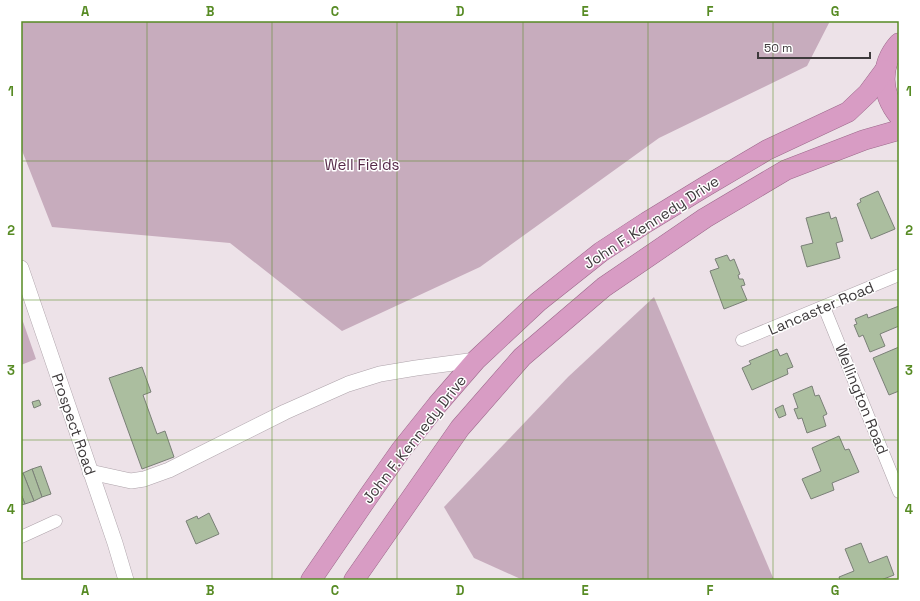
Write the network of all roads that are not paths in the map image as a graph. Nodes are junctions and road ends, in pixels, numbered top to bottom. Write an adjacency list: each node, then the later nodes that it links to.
1 (899, 44): 2 (highway, John F. Kennedy Drive)
2 (885, 70): 3 (highway, John F. Kennedy Drive); 9 (highway, John F. Kennedy Drive)
3 (899, 116)
4 (899, 130): 16 (highway, John F. Kennedy Drive)
5 (21, 268): 10 (street, Prospect Road)
6 (899, 275): 7 (street, Lancaster Road)
7 (824, 307): 8 (street, Lancaster Road); 11 (street, Wellington Road)
8 (742, 340)
9 (476, 360): 10 (street); 15 (highway, John F. Kennedy Drive)
10 (90, 472): 14 (street, Prospect Road)
11 (899, 492)
12 (56, 521): 13 (street)
13 (21, 537)
14 (126, 580)
15 (311, 580)
16 (354, 580)

